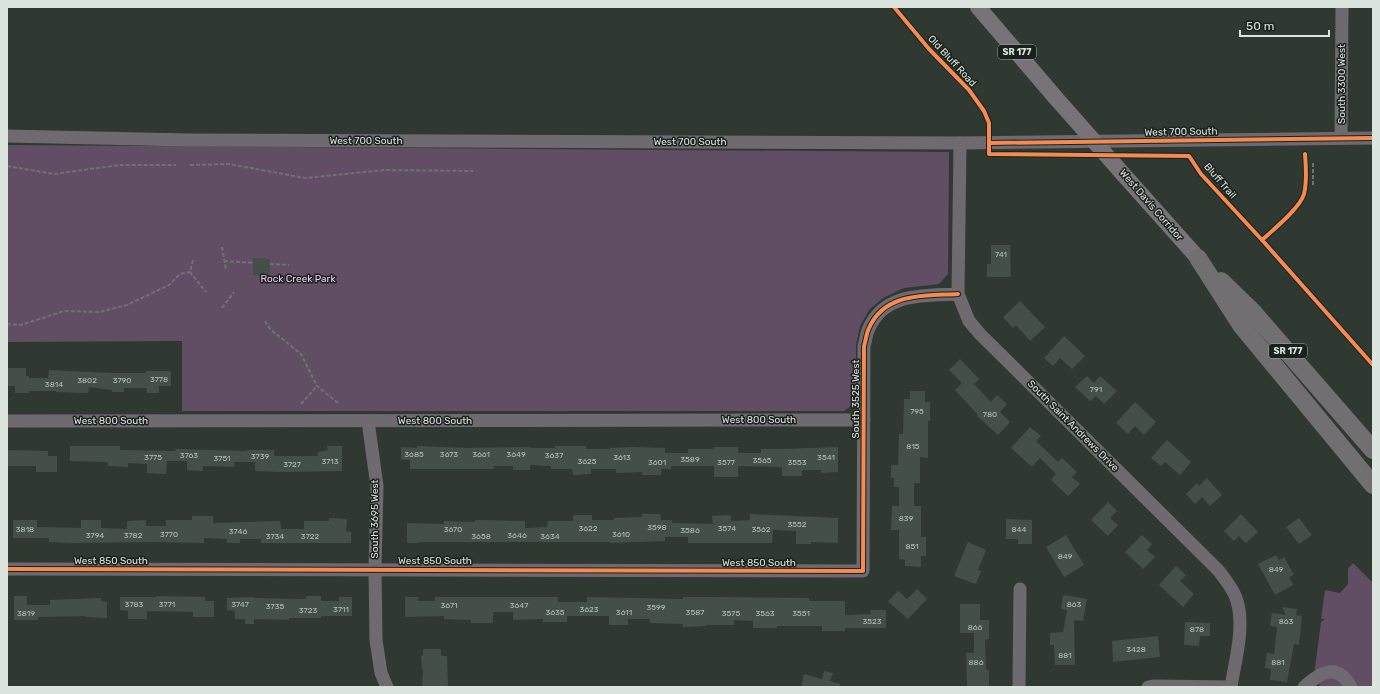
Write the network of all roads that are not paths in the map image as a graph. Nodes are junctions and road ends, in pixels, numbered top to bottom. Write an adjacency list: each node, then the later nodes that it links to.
1 (978, 7): 7 (main road, West Davis Corridor / SR 177, bridge)
2 (1342, 7): 4 (street, South 3300 West)
3 (7, 136): 6 (street, West 700 South)
4 (1341, 138): 5 (street, West 700 South); 6 (street, West 700 South)
5 (1373, 138)
6 (960, 143): 8 (street, South Saint Andrews Drive)
7 (1198, 258): 12 (highway, West Davis Corridor / SR 177); 13 (highway, West Davis Corridor)
8 (958, 294): 9 (street, South 3525 West); 21 (street, South Saint Andrews Drive)
9 (864, 420): 11 (street, West 800 South); 16 (street, South 3525 West)
10 (7, 421): 11 (street, West 800 South)
11 (368, 422): 15 (street, South 3695 West)
12 (1373, 450)
13 (1373, 485)
14 (7, 569): 15 (street, West 850 South)
15 (375, 569): 16 (street, West 850 South); 18 (street, South 3695 West)
16 (863, 571)
17 (1020, 589): 19 (street)
18 (387, 687)
19 (1019, 687)
20 (1148, 687): 21 (street)
21 (1231, 687)
22 (1304, 687): 23 (street)
23 (1352, 687)

